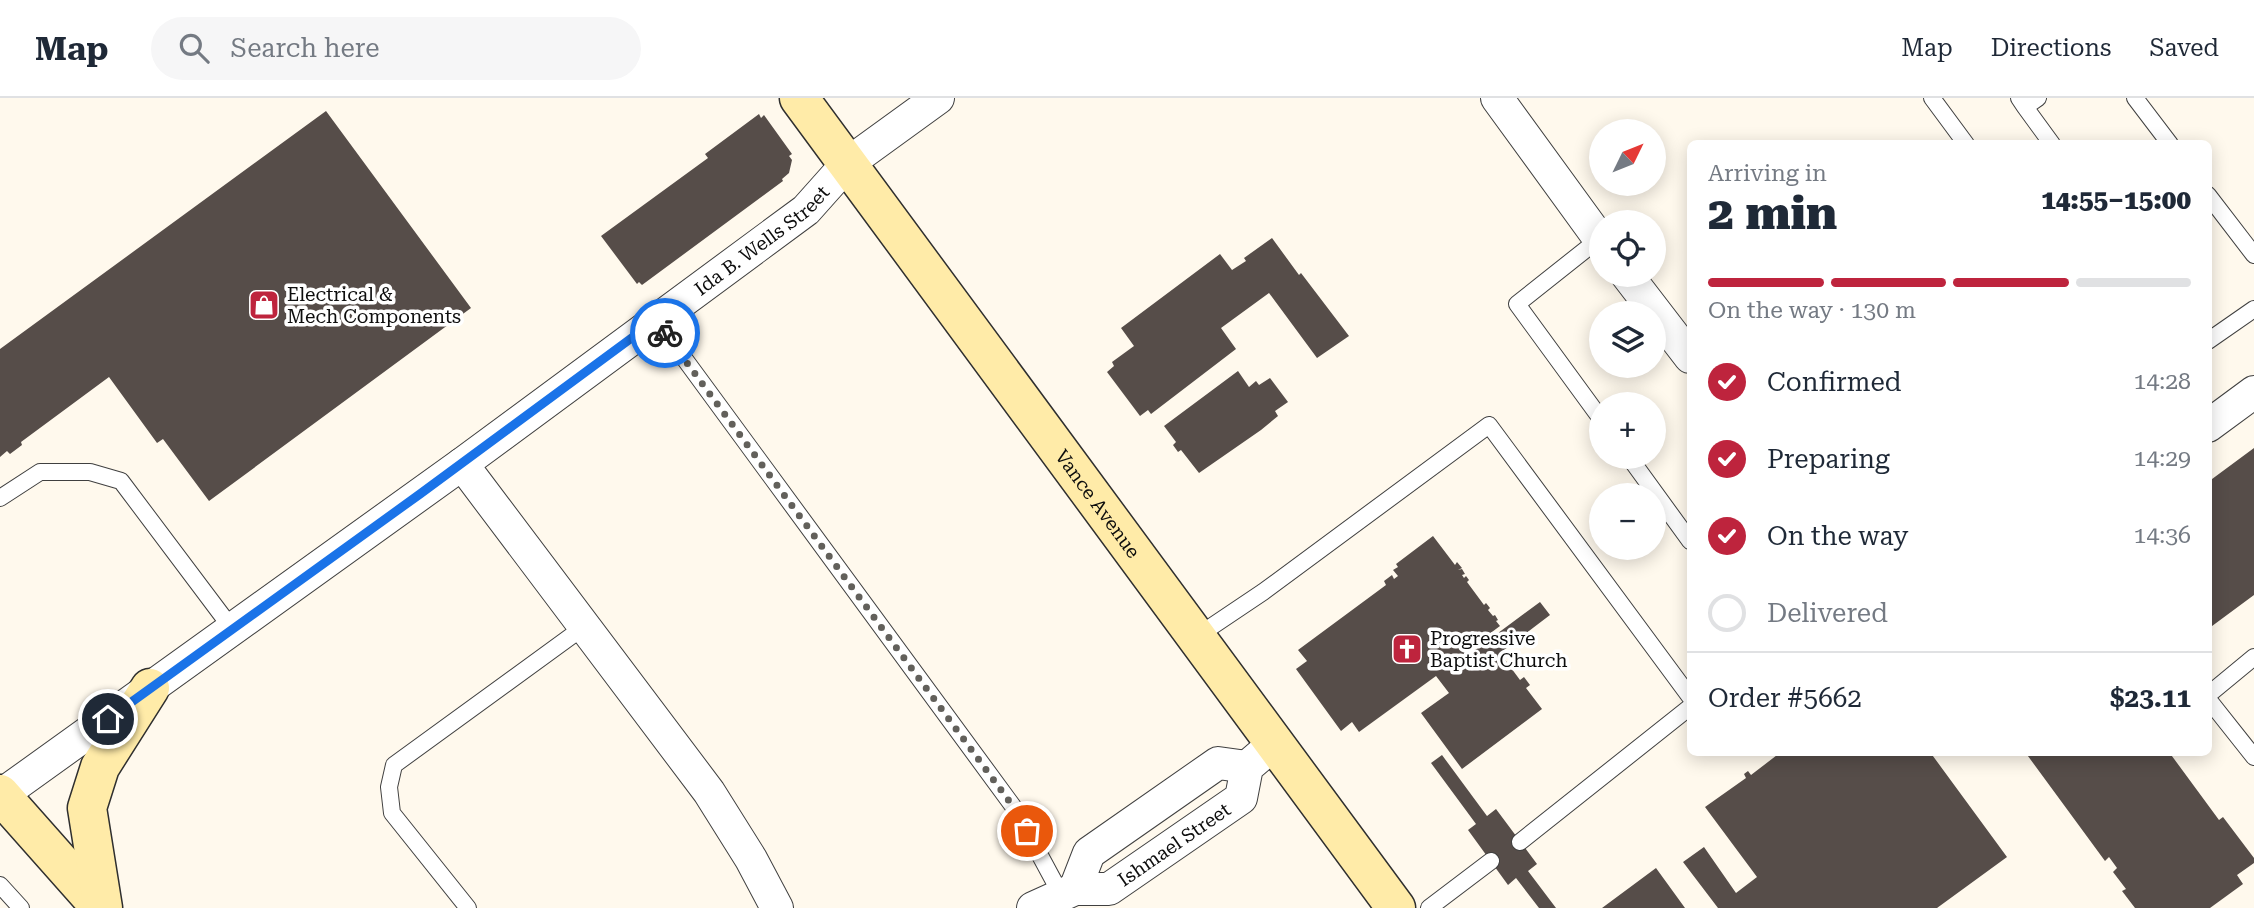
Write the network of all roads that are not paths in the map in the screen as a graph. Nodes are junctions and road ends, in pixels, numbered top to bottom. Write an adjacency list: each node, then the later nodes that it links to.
1 (799, 98): 10 (street, Vance Avenue)
2 (938, 98): 10 (street, Ida B. Wells Street)
3 (1497, 98): 12 (street)
4 (1932, 98): 7 (lane)
5 (2136, 98): 9 (lane)
6 (2027, 101): 8 (lane)
7 (1963, 140)
8 (2050, 140)
9 (2167, 140)
10 (847, 164): 17 (street, Ida B. Wells Street); 29 (street, Vance Avenue)
11 (2212, 200): 14 (lane)
12 (1589, 225)
13 (1589, 248): 21 (lane)
14 (2254, 255)
15 (1636, 287): 19 (street)
16 (2254, 309): 18 (lane)
17 (656, 320): 23 (street, Ida B. Wells Street); 42 (lane)
18 (2212, 338)
19 (1687, 353)
20 (2254, 392): 22 (street)
21 (1589, 403)
22 (2212, 423)
23 (462, 464): 27 (street); 28 (street, Ida B. Wells Street)
24 (1638, 469): 26 (lane)
25 (0, 499): 28 (lane)
26 (1687, 537)
27 (585, 626): 45 (lane); 46 (street)
28 (233, 630): 31 (street, Ida B. Wells Street)
29 (1196, 637): 32 (lane); 36 (street, Vance Avenue)
30 (2254, 657): 33 (lane)
31 (150, 688): 38 (street, Ida B. Wells Street); 44 (street)
32 (1687, 693)
33 (2212, 694)
34 (2212, 702): 37 (lane)
35 (1687, 708): 39 (lane)
36 (1261, 755): 42 (street, Ishmael Street); 42 (street); 48 (street, Vance Avenue)
37 (2254, 757)
38 (0, 795): 44 (street)
39 (1520, 842)
40 (1491, 861): 49 (lane)
41 (0, 885): 43 (lane)
42 (1069, 898): 47 (street, Ishmael Street)
43 (21, 908)
44 (102, 908)
45 (468, 908)
46 (777, 908)
47 (1032, 908)
48 (1396, 908)
49 (1429, 908)

